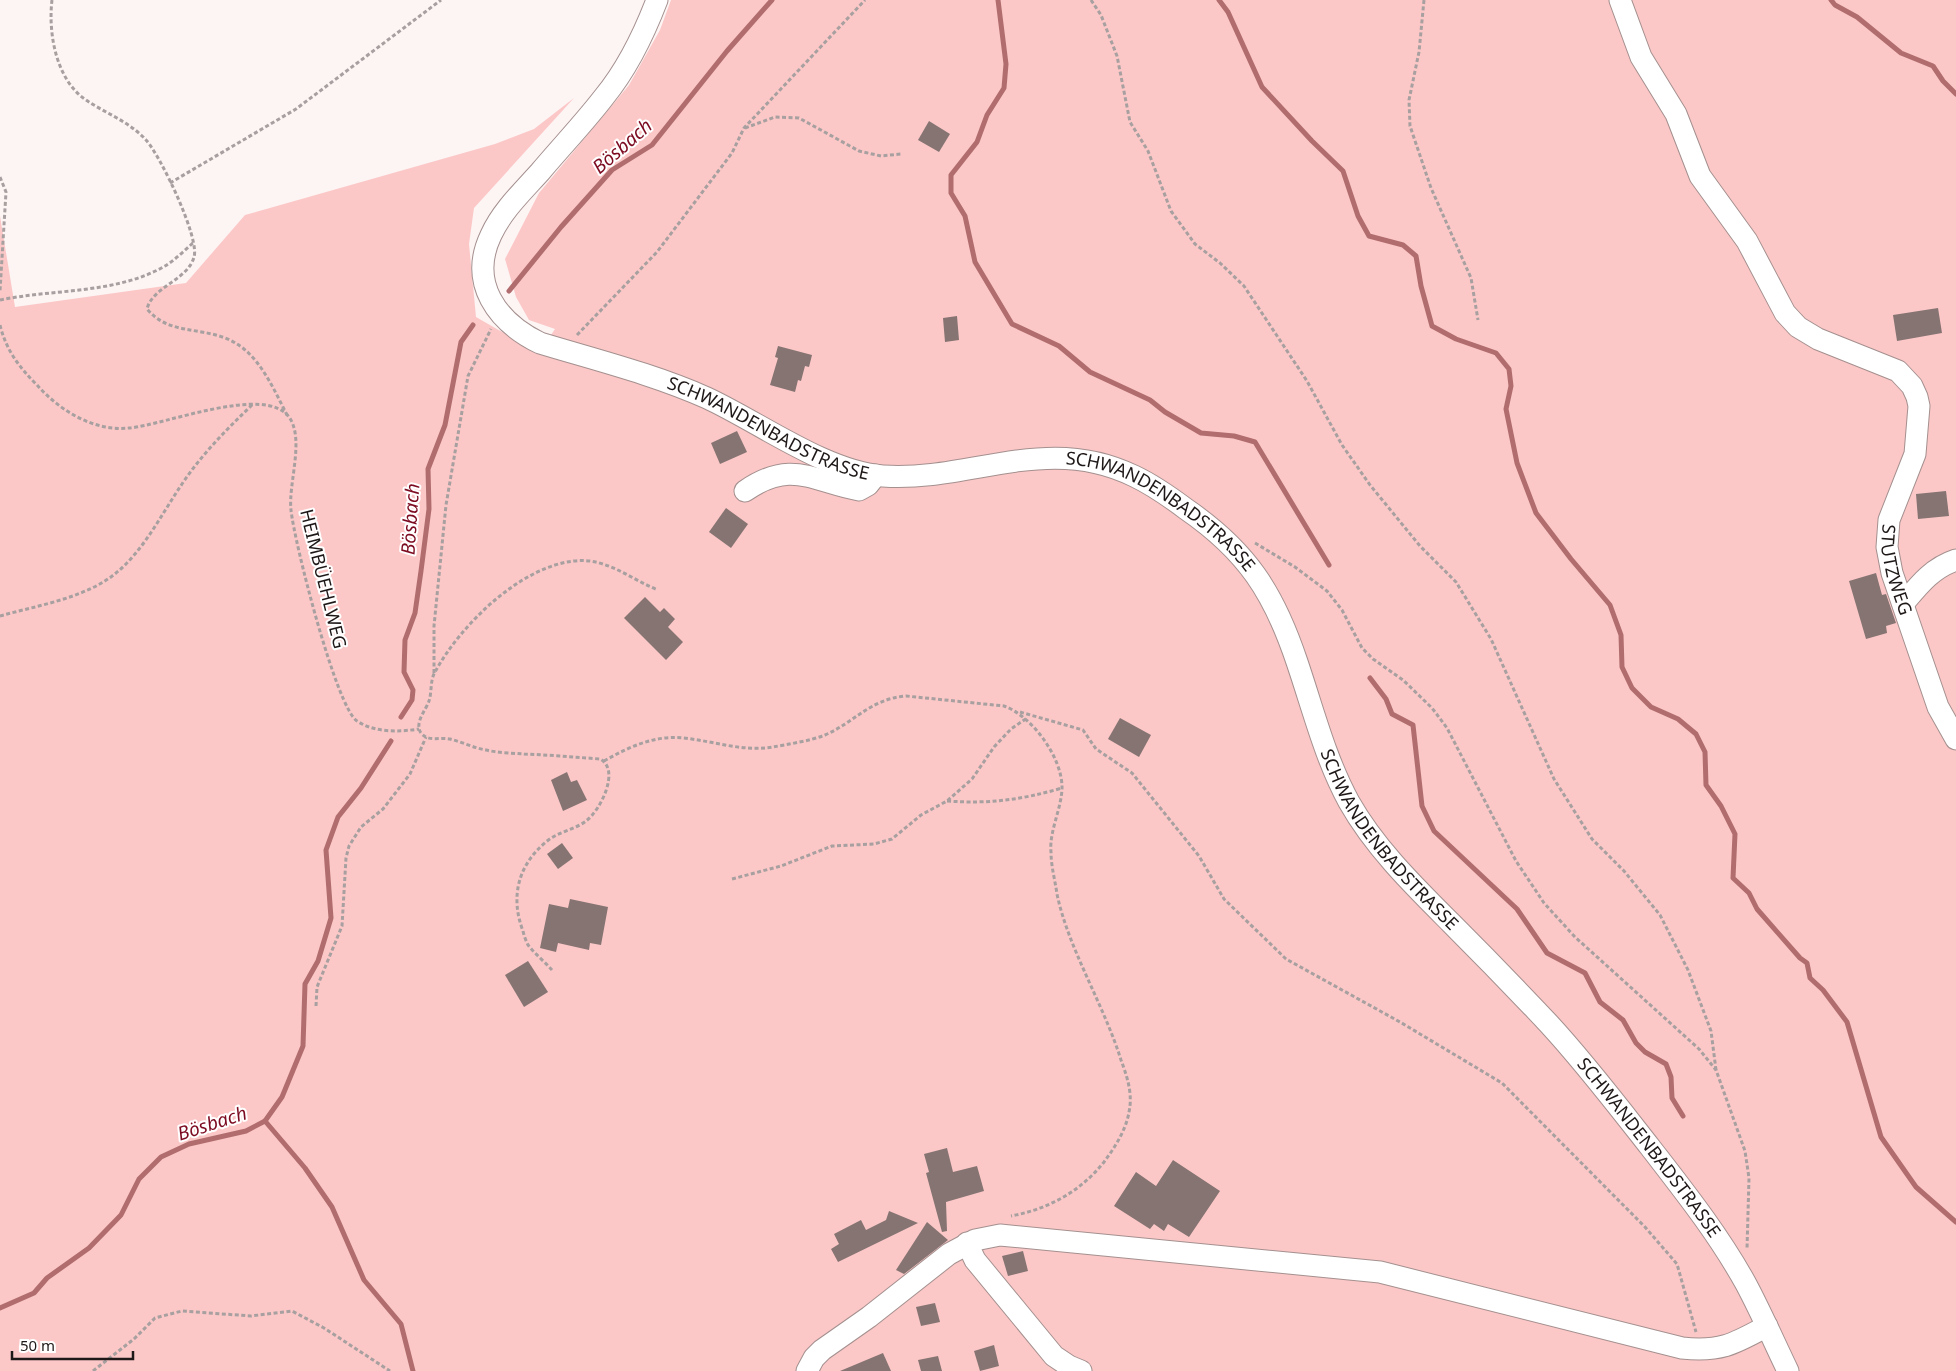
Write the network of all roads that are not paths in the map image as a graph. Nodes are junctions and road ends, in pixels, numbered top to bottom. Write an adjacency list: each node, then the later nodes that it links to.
1 (657, 0): 3 (street, SCHWANDENBADSTRASSE)
2 (1620, 0): 6 (street, STUTZWEG)
3 (876, 475): 4 (street); 9 (street, SCHWANDENBADSTRASSE)
4 (745, 491)
5 (1956, 560): 6 (street)
6 (1903, 604): 7 (street, STUTZWEG)
7 (1956, 739)
8 (967, 1243): 9 (street); 10 (street); 11 (street)
9 (1767, 1326): 12 (street, SCHWANDENBADSTRASSE)
10 (807, 1371)
11 (1081, 1371)
12 (1788, 1371)

